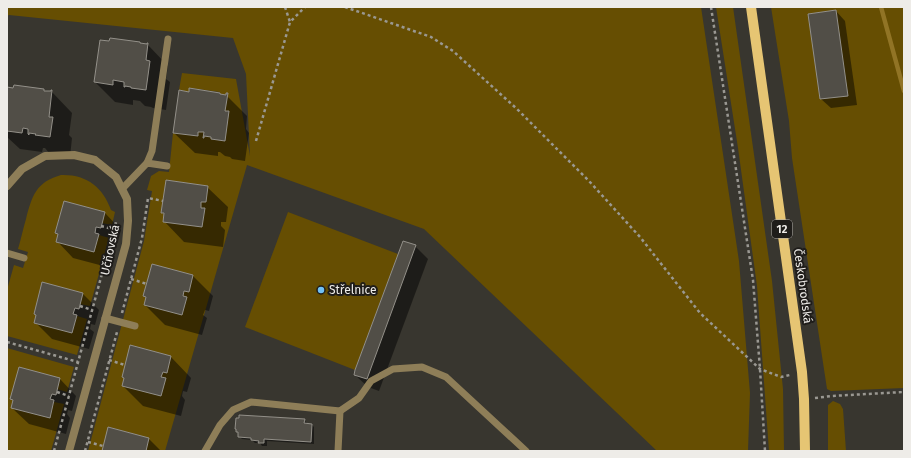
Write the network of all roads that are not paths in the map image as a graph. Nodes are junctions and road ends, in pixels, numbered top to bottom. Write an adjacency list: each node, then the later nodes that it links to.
1 (751, 7): 16 (main road, Českobrodská / 12)
2 (168, 39): 3 (lane)
3 (147, 163): 4 (lane); 6 (lane)
4 (168, 166)
5 (9, 181): 6 (street, Učňovská)
6 (122, 189): 9 (street, Učňovská)
7 (7, 253): 8 (lane)
8 (24, 258)
9 (105, 318): 10 (lane); 12 (street, Učňovská)
10 (135, 326)
11 (340, 411): 13 (lane); 14 (lane); 15 (lane)
12 (69, 451)
13 (205, 451)
14 (338, 451)
15 (526, 451)
16 (805, 451)

